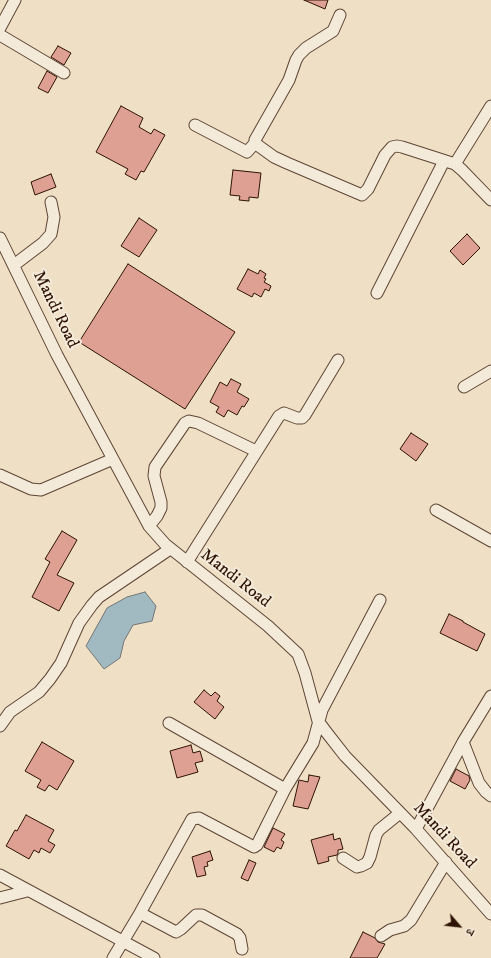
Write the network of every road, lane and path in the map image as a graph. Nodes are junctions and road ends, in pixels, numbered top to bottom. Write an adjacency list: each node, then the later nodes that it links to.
1 (15, 0): 3 (street)
2 (340, 15): 8 (street)
3 (0, 28)
4 (0, 35): 5 (street)
5 (64, 74)
6 (491, 106): 9 (street)
7 (194, 125): 8 (street)
8 (255, 143): 9 (street)
9 (450, 163): 10 (street); 14 (street)
10 (491, 200)
11 (52, 202): 13 (street)
12 (0, 238): 13 (street, Mandi Road)
13 (14, 265): 19 (street, Mandi Road)
14 (377, 293)
15 (338, 360): 18 (street)
16 (491, 371): 17 (street)
17 (464, 387)
18 (256, 451): 22 (street); 25 (street)
19 (112, 459): 20 (street); 22 (street, Mandi Road)
20 (0, 475)
21 (436, 510): 23 (street)
22 (148, 526): 24 (street, Mandi Road)
23 (491, 541)
24 (170, 549): 25 (street, Mandi Road); 30 (street)
25 (187, 562): 28 (street, Mandi Road)
26 (380, 600): 28 (street)
27 (491, 696): 31 (street)
28 (318, 721): 32 (street); 34 (street, Mandi Road)
29 (169, 723): 32 (street)
30 (0, 726)
31 (464, 742): 33 (street); 35 (street)
32 (285, 789): 41 (street)
33 (491, 796)
34 (400, 813): 35 (street, Mandi Road); 36 (street)
35 (416, 829): 37 (street, Mandi Road)
36 (343, 858)
37 (446, 862): 42 (street, Mandi Road); 43 (street)
38 (0, 875): 39 (street)
39 (28, 891): 40 (street); 44 (street)
40 (0, 898)
41 (140, 913): 44 (street); 45 (street)
42 (491, 914)
43 (381, 936)
44 (123, 941): 46 (street); 47 (street)
45 (242, 949)
46 (113, 958)
47 (154, 958)

